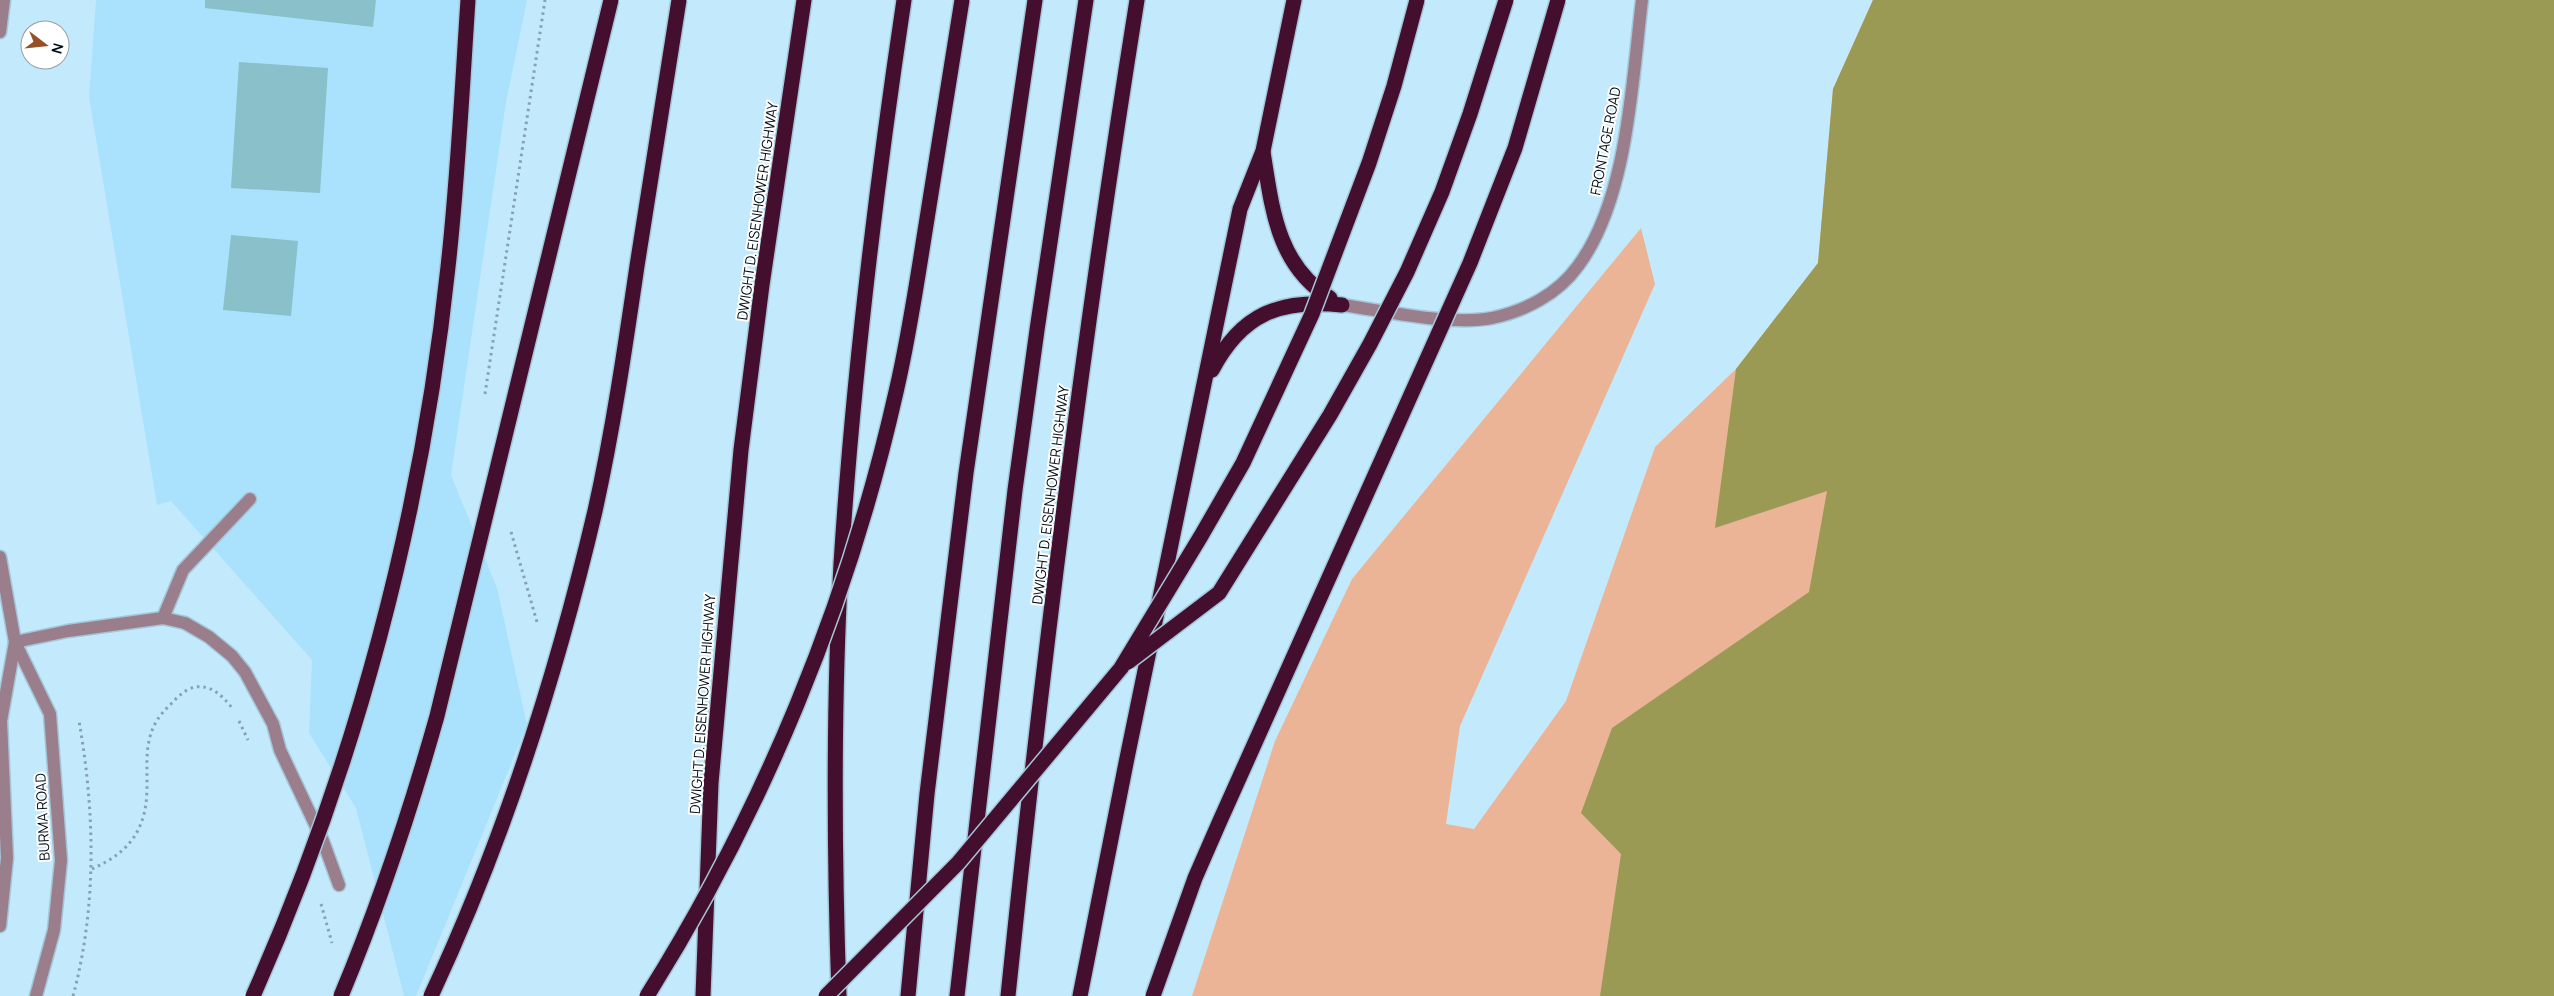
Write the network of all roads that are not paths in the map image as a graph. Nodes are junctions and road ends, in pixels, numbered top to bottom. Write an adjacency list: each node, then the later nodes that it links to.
1 (4, 0): 16 (street)
2 (468, 0): 28 (highway, bridge)
3 (611, 0): 29 (highway, bridge)
4 (678, 0): 30 (highway, bridge)
5 (804, 0): 32 (highway, DWIGHT D. EISENHOWER HIGHWAY)
6 (904, 0): 34 (highway)
7 (962, 0): 31 (highway, bridge)
8 (1035, 0): 35 (highway)
9 (1086, 0): 36 (highway)
10 (1137, 0): 37 (highway, DWIGHT D. EISENHOWER HIGHWAY)
11 (1294, 0): 17 (highway)
12 (1417, 0): 24 (highway, bridge)
13 (1506, 0): 24 (highway, bridge)
14 (1558, 0): 39 (highway, bridge)
15 (1642, 0): 18 (street, FRONTAGE ROAD)
16 (0, 32)
17 (1263, 151): 18 (highway); 19 (highway)
18 (1342, 305): 19 (highway)
19 (1199, 406): 38 (highway)
20 (250, 499): 22 (street)
21 (0, 557): 23 (street, BURMA ROAD)
22 (163, 618): 23 (street); 25 (street)
23 (15, 642): 26 (street, BURMA ROAD); 27 (street, BURMA ROAD)
24 (1120, 668): 33 (highway, bridge)
25 (339, 885)
26 (0, 926)
27 (36, 996)
28 (253, 996)
29 (340, 996)
30 (431, 996)
31 (647, 996)
32 (703, 996)
33 (826, 996)
34 (839, 996)
35 (908, 996)
36 (957, 996)
37 (1008, 996)
38 (1080, 996)
39 (1153, 996)

